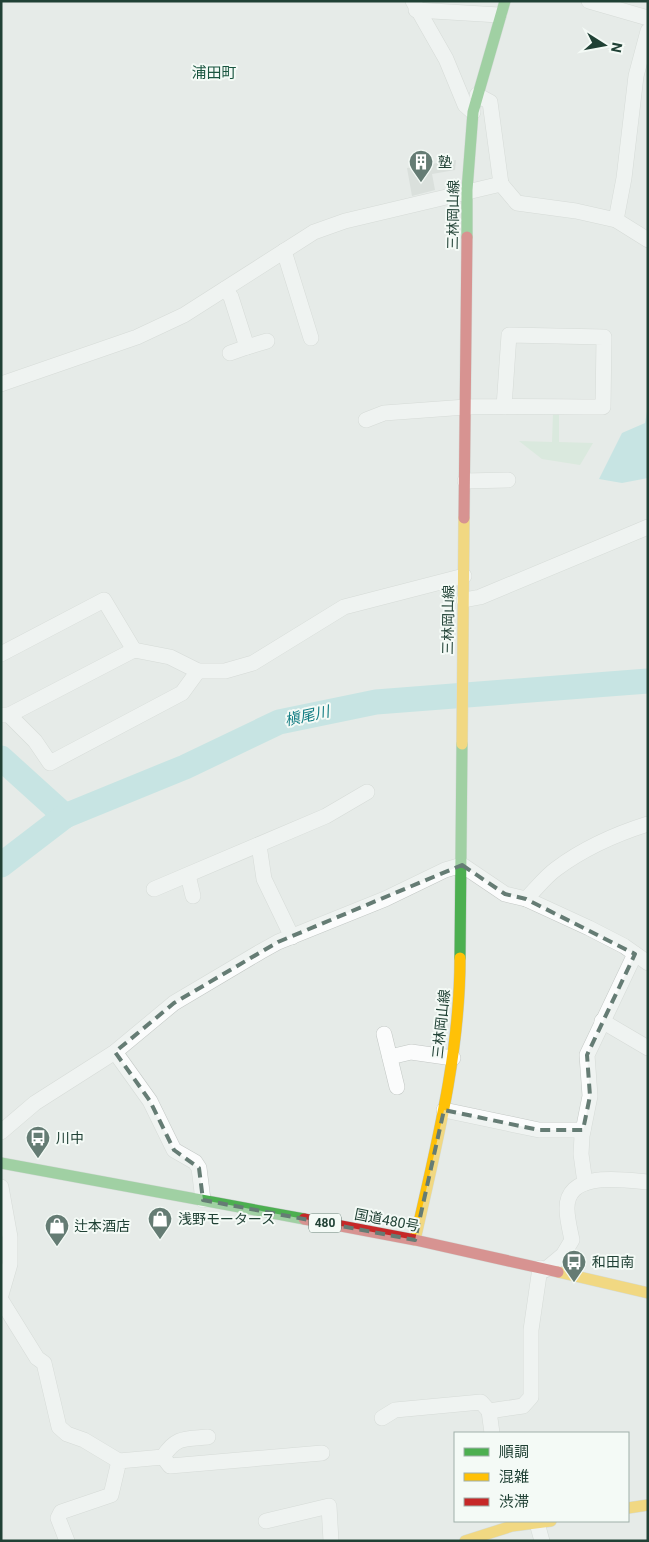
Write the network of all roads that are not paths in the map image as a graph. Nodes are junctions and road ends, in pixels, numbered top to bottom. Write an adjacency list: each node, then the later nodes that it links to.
1 (589, 1): 4 (street)
2 (415, 6): 3 (street); 7 (street)
3 (502, 8): 6 (main road, 三林岡山線)
4 (648, 18)
5 (648, 31): 10 (street)
6 (477, 95): 7 (main road, 三林岡山線); 8 (street)
7 (473, 112): 9 (main road, 三林岡山線)
8 (501, 184): 9 (street); 10 (street)
9 (467, 190): 12 (street); 19 (main road, 三林岡山線)
10 (616, 220): 11 (street)
11 (648, 240)
12 (284, 251): 13 (street); 14 (street)
13 (225, 289): 16 (street); 18 (street)
14 (311, 338)
15 (267, 341): 16 (street)
16 (247, 348): 17 (street)
17 (230, 353)
18 (1, 384)
19 (466, 407): 20 (street); 21 (street); 23 (main road, 三林岡山線)
20 (504, 407): 20 (street)
21 (373, 413)
22 (508, 480): 23 (street)
23 (466, 481): 25 (main road, 三林岡山線)
24 (648, 527): 26 (street)
25 (464, 576): 26 (main road, 三林岡山線); 29 (street)
26 (464, 600): 34 (main road, 三林岡山線)
27 (134, 650): 28 (street); 29 (street); 30 (street)
28 (1, 654)
29 (198, 671): 30 (street)
30 (5, 715)
31 (367, 792): 33 (street)
32 (648, 824): 38 (street)
33 (259, 845): 35 (street); 39 (street)
34 (462, 865): 38 (street); 39 (street); 46 (main road, 三林岡山線)
35 (188, 875): 36 (street); 37 (street)
36 (154, 889)
37 (193, 896)
38 (526, 899): 40 (street)
39 (292, 937): 44 (street)
40 (642, 958): 41 (street)
41 (602, 1021): 43 (street); 49 (street)
42 (384, 1034): 45 (street)
43 (648, 1048)
44 (114, 1052): 50 (street); 55 (street)
45 (390, 1057): 46 (street); 47 (street)
46 (453, 1058): 48 (main road, 三林岡山線)
47 (397, 1087)
48 (444, 1110): 49 (street); 56 (main road, 三林岡山線)
49 (583, 1130): 53 (street)
50 (1, 1132)
51 (1, 1163): 55 (main road, 国道480号 / 480)
52 (648, 1182): 53 (street)
53 (585, 1183): 57 (street)
54 (1, 1187): 59 (street)
55 (203, 1200): 56 (main road, 国道480号 / 480)
56 (415, 1240): 57 (main road, 国道480号 / 480)
57 (543, 1269): 58 (main road, 国道480号 / 480); 61 (street)
58 (648, 1293)
59 (1, 1295)
60 (1, 1300): 67 (street)
61 (489, 1411): 62 (street); 63 (street)
62 (382, 1418)
63 (492, 1432)
64 (208, 1437): 66 (street)
65 (322, 1453): 66 (street)
66 (163, 1457): 67 (street)
67 (119, 1460): 73 (street)
68 (648, 1504): 69 (main road)
69 (629, 1508)
70 (266, 1521): 74 (street)
71 (544, 1522): 72 (main road); 76 (street)
72 (511, 1523): 75 (main road)
73 (67, 1541)
74 (330, 1541)
75 (464, 1541)
76 (542, 1541)

